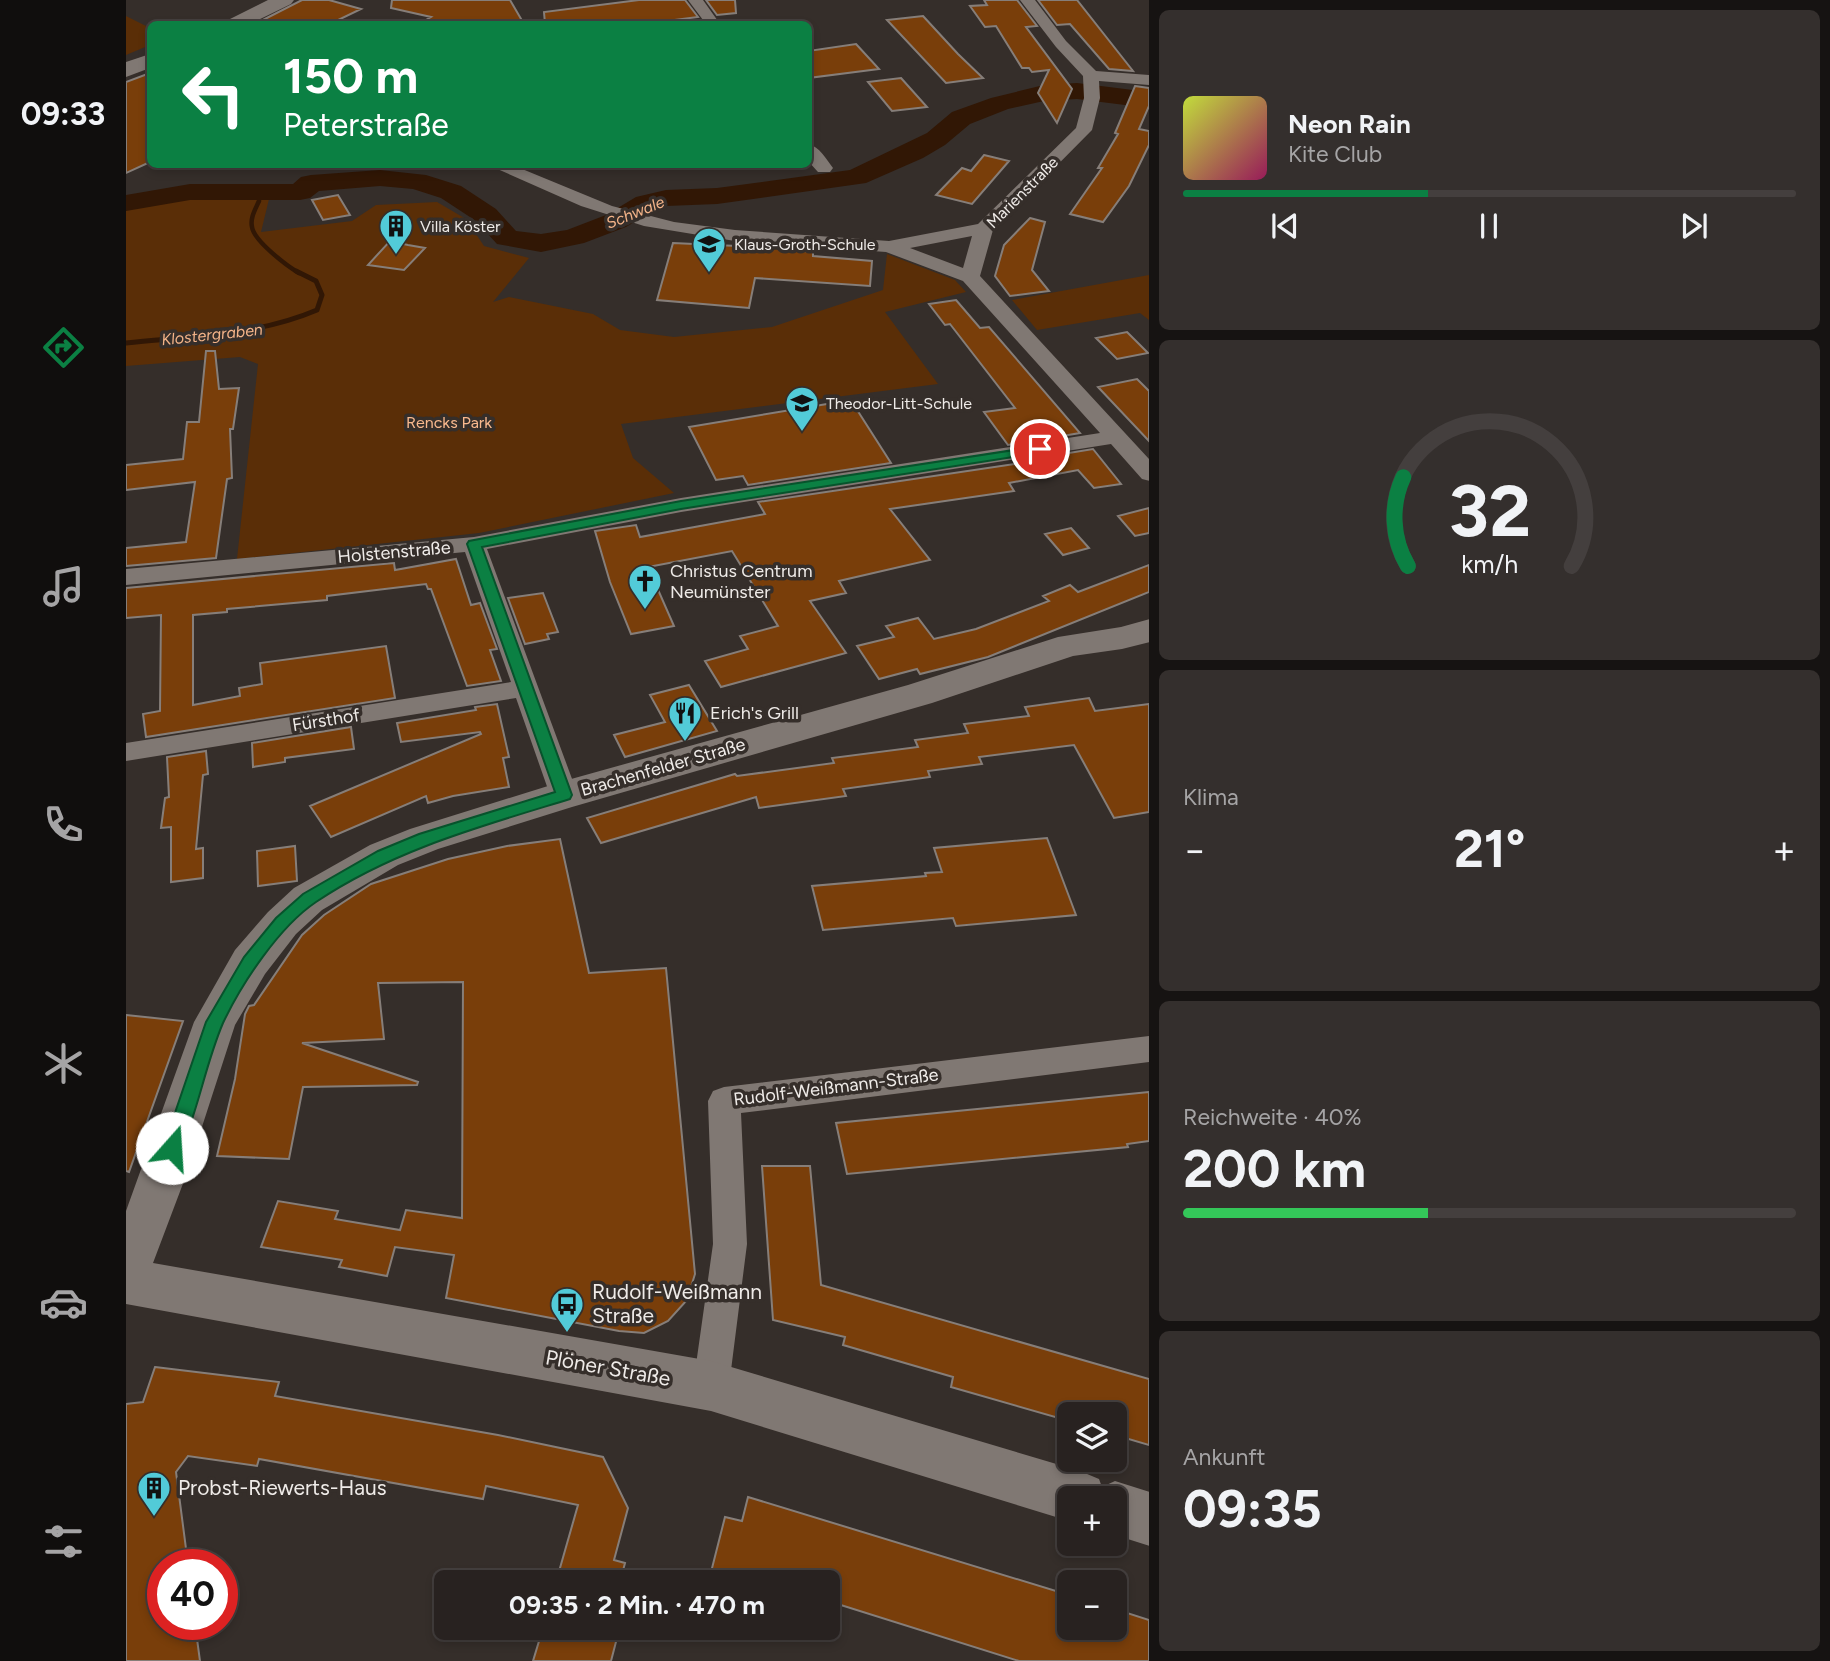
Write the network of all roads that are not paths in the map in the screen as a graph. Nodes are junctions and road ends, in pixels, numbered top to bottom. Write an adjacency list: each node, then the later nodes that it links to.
1 (284, 0): 4 (street)
2 (695, 0): 5 (street)
3 (1027, 0): 9 (street)
4 (241, 21)
5 (711, 21)
6 (147, 62): 7 (street)
7 (126, 70)
8 (1149, 79): 9 (street)
9 (1091, 87): 13 (street, Marienstraße)
10 (812, 154): 12 (street)
11 (504, 168): 14 (street)
12 (824, 168)
13 (984, 228): 14 (street); 15 (street, Marienstraße)
14 (889, 247): 15 (street)
15 (970, 277): 16 (street)
16 (1115, 437): 17 (street); 18 (street, Holstenstraße)
17 (1149, 474)
18 (474, 544): 19 (street, Holstenstraße); 23 (street)
19 (126, 577)
20 (1149, 605): 22 (street, Brachenfelder Straße)
21 (1149, 630): 22 (street, Brachenfelder Straße)
22 (1070, 645): 25 (street, Brachenfelder Straße)
23 (526, 688): 24 (street, Fürsthof); 25 (street)
24 (126, 752)
25 (564, 795): 27 (street, Brachenfelder Straße)
26 (1149, 1049): 29 (street, Rudolf-Weißmann-Straße)
27 (126, 1272)
28 (126, 1282): 29 (street, Plöner Straße)
29 (711, 1386): 30 (street, Plöner Straße)
30 (1057, 1491)
31 (1127, 1512): 32 (street)
32 (1149, 1519)

